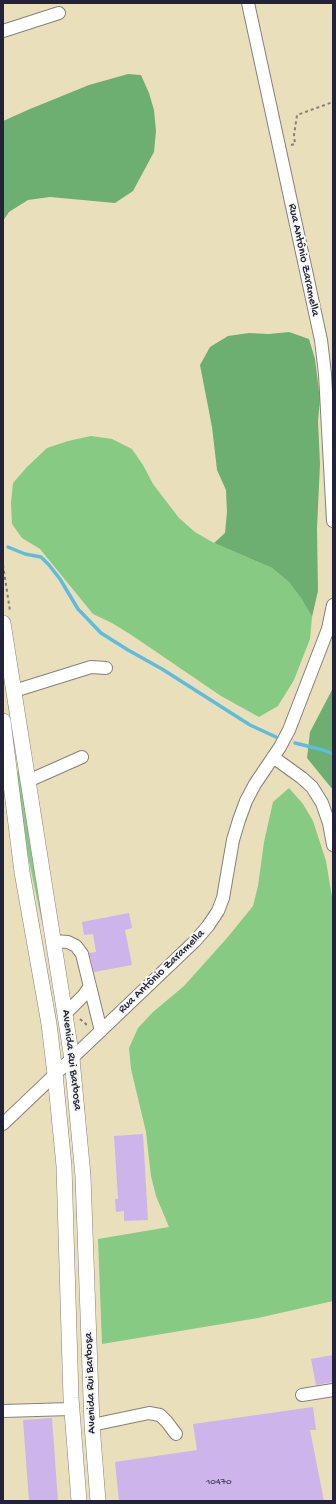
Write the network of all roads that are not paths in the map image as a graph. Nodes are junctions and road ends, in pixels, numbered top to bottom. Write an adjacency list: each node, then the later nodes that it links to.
1 (248, 3): 4 (street, Rua Antônio Zaramella)
2 (59, 13): 3 (street)
3 (3, 31)
4 (333, 521)
5 (333, 605): 11 (street, Rua Antônio Zaramella)
6 (3, 623): 8 (main road, Avenida Rui Barbosa)
7 (106, 668): 8 (street)
8 (14, 691): 12 (main road, Avenida Rui Barbosa)
9 (3, 721): 19 (main road, Avenida Rui Barbosa)
10 (82, 757): 12 (street)
11 (273, 757): 13 (street); 17 (street, Rua Antônio Zaramella)
12 (28, 781): 14 (main road, Avenida Rui Barbosa)
13 (333, 846)
14 (53, 941): 15 (street); 16 (main road, Avenida Rui Barbosa)
15 (90, 986): 16 (street); 17 (street)
16 (72, 1016): 18 (main road, Avenida Rui Barbosa)
17 (101, 1031): 18 (street, Rua Antônio Zaramella)
18 (72, 1059): 19 (street, Rua Antônio Zaramella); 25 (main road, Avenida Rui Barbosa)
19 (55, 1074): 20 (street, Rua Antônio Zaramella); 23 (main road, Avenida Rui Barbosa)
20 (3, 1124)
21 (333, 1390): 22 (street)
22 (302, 1395)
23 (71, 1409): 24 (street); 27 (main road, Avenida Rui Barbosa)
24 (3, 1411)
25 (92, 1425): 26 (street); 28 (main road, Avenida Rui Barbosa)
26 (176, 1434)
27 (79, 1501)
28 (98, 1501)

